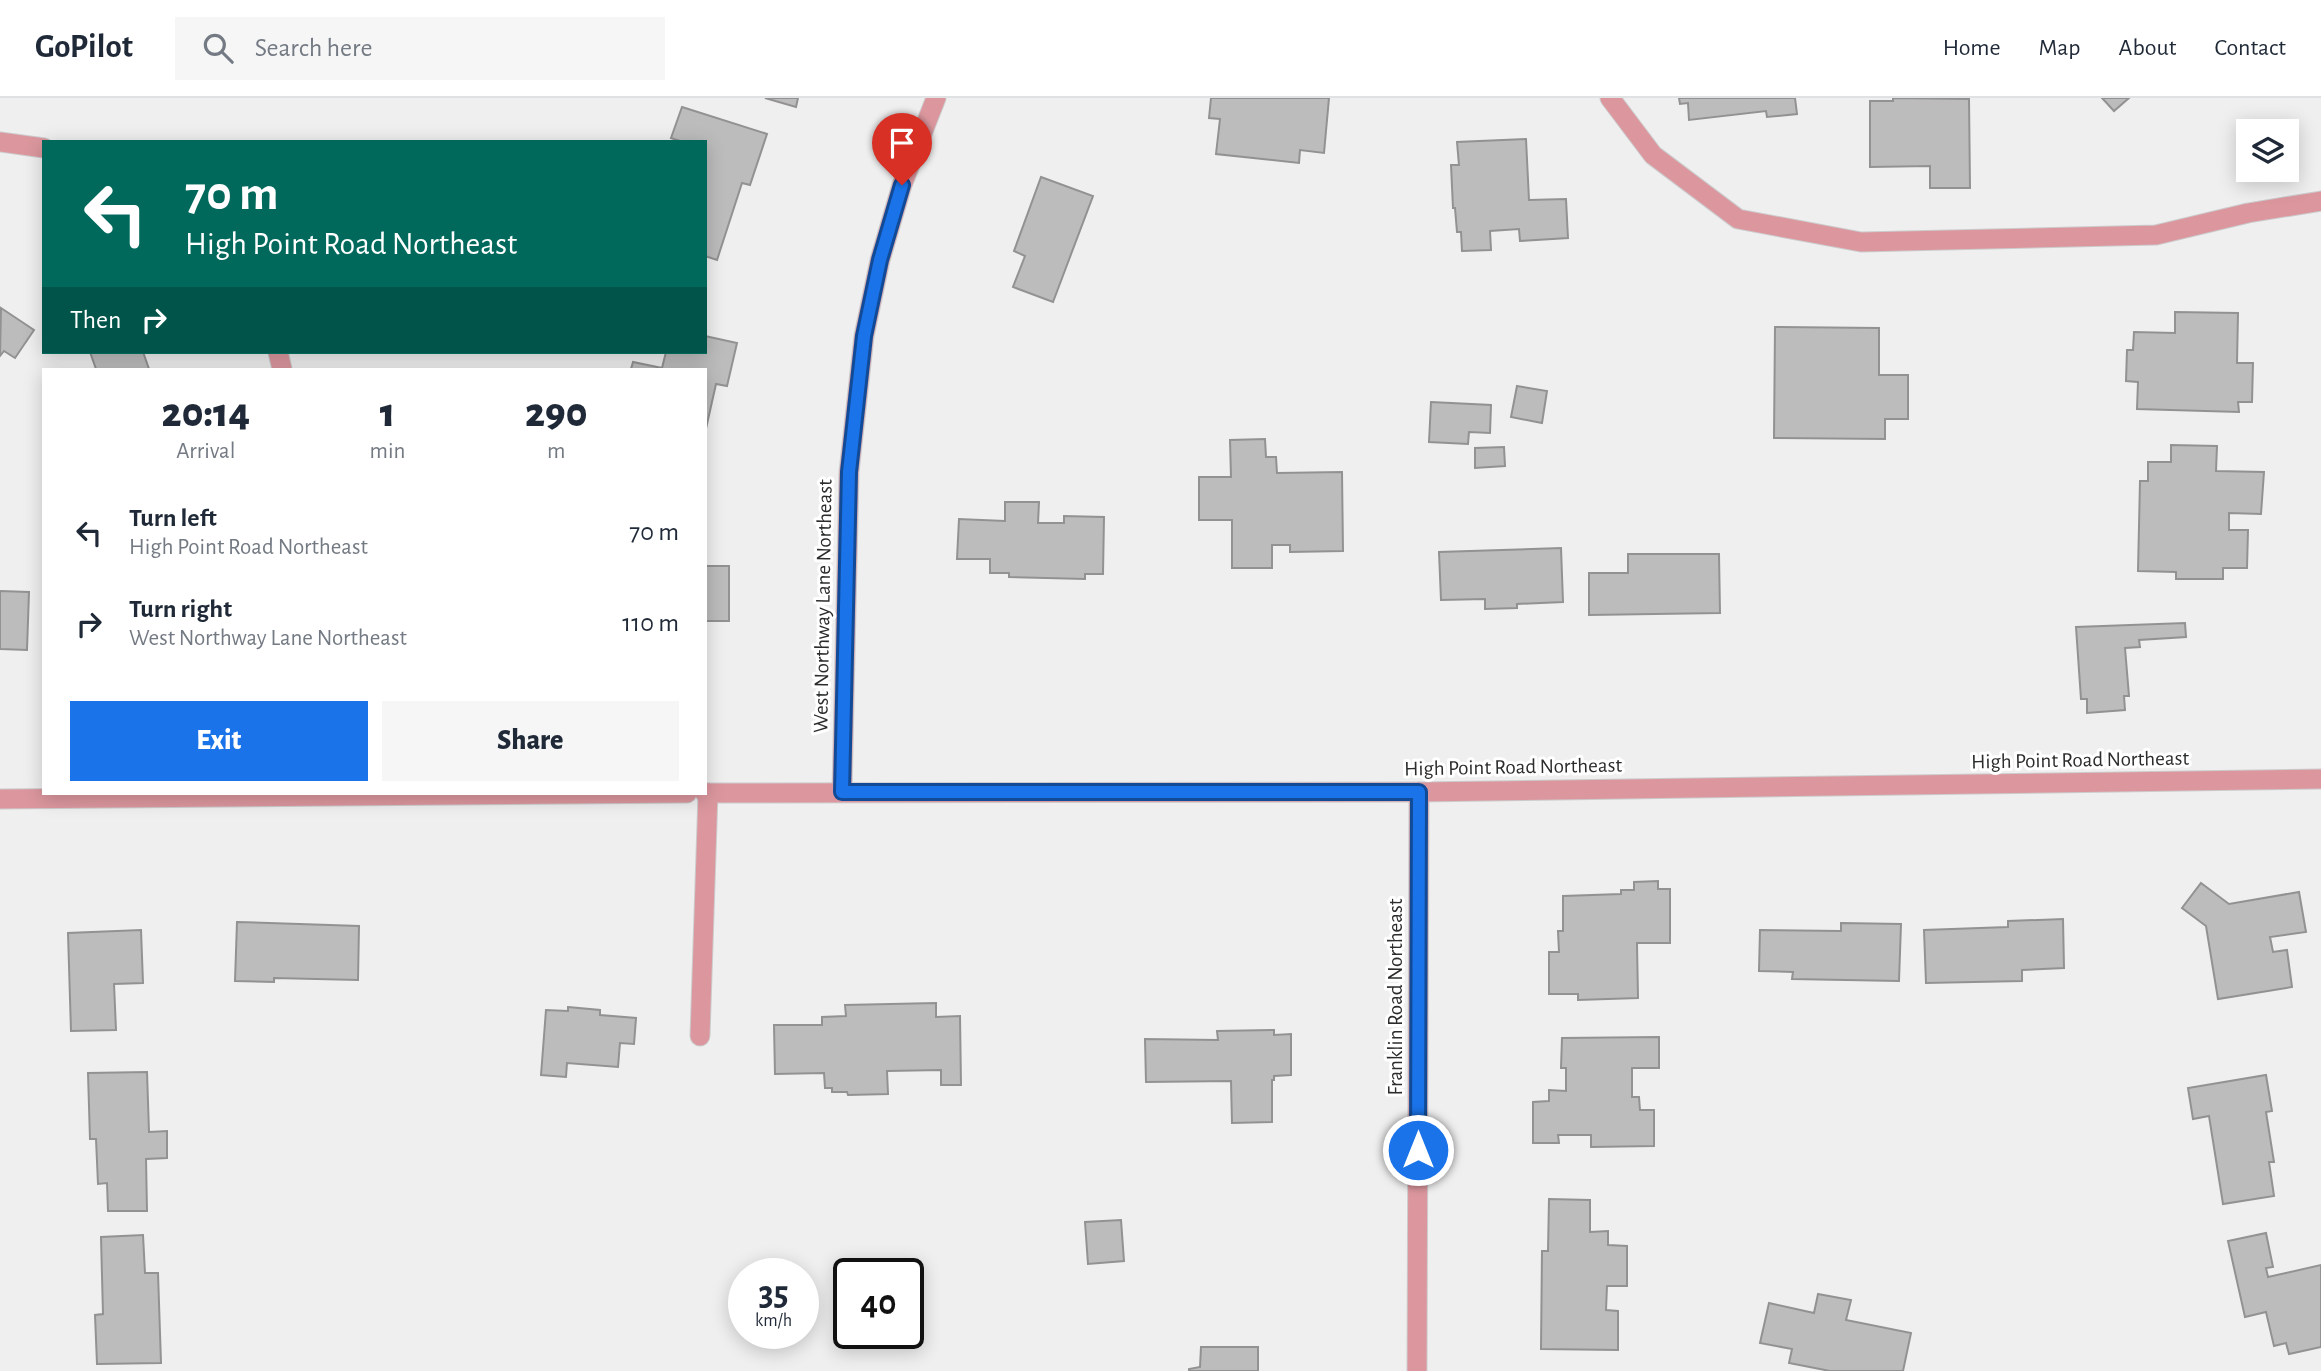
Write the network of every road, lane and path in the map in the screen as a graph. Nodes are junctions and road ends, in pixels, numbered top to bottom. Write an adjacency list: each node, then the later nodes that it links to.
1 (936, 98): 7 (street, West Northway Lane Northeast)
2 (1610, 98): 5 (street)
3 (0, 142): 4 (street)
4 (42, 148)
5 (2321, 201)
6 (2321, 779): 8 (street, High Point Road Northeast)
7 (842, 792): 8 (street, High Point Road Northeast); 9 (street, High Point Road Northeast)
8 (1419, 792): 14 (street, Franklin Road Northeast)
9 (707, 793)
10 (230, 795): 12 (street)
11 (707, 795): 13 (street)
12 (0, 799)
13 (700, 1036)
14 (1417, 1371)

